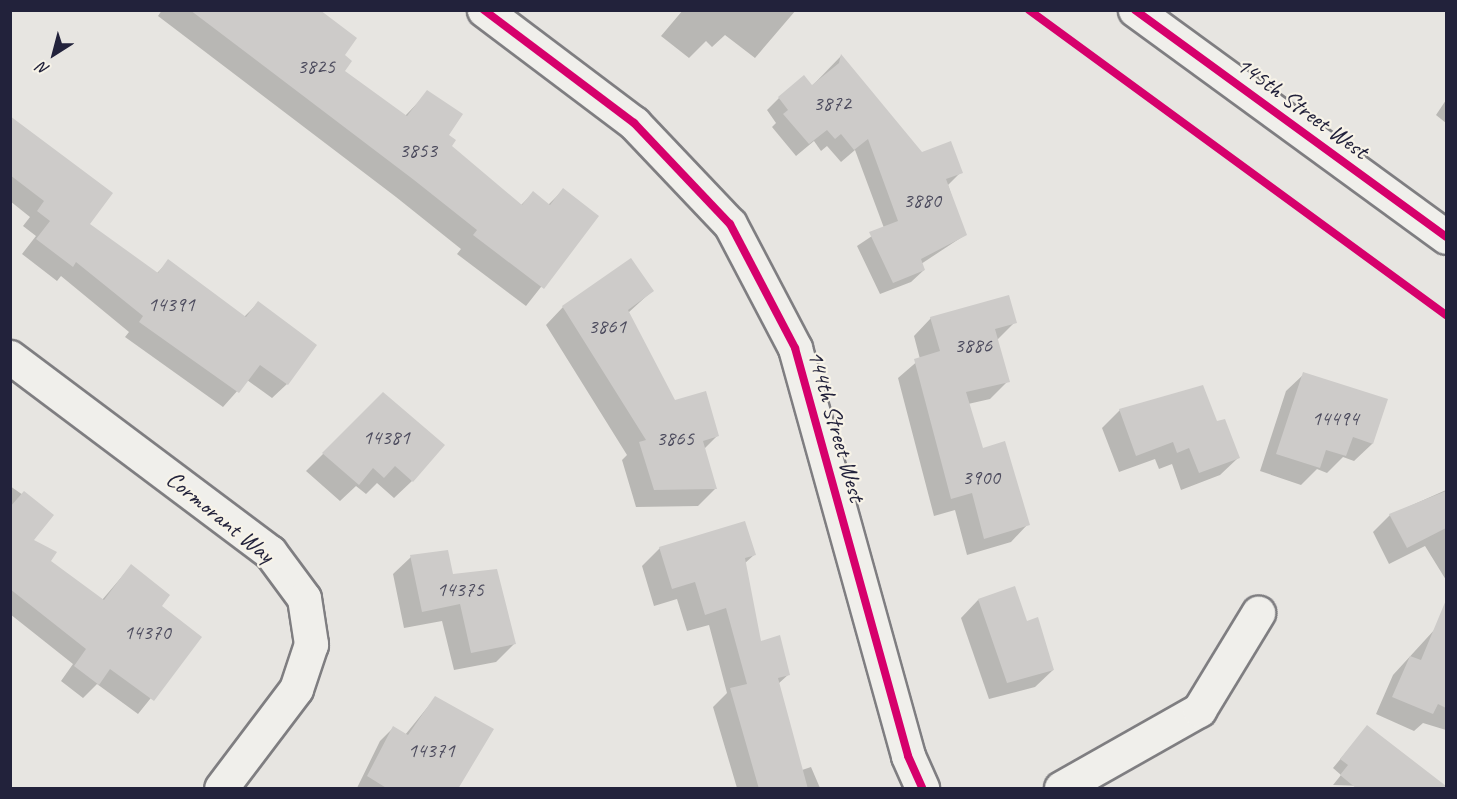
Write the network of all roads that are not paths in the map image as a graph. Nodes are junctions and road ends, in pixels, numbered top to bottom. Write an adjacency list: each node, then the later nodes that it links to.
1 (484, 10): 7 (street, 144th Street West)
2 (1135, 10): 3 (street, 145th Street West)
3 (1446, 237)
4 (10, 357): 6 (street, Cormorant Way)
5 (1258, 613): 8 (street)
6 (221, 789)
7 (922, 789)
8 (1061, 789)

